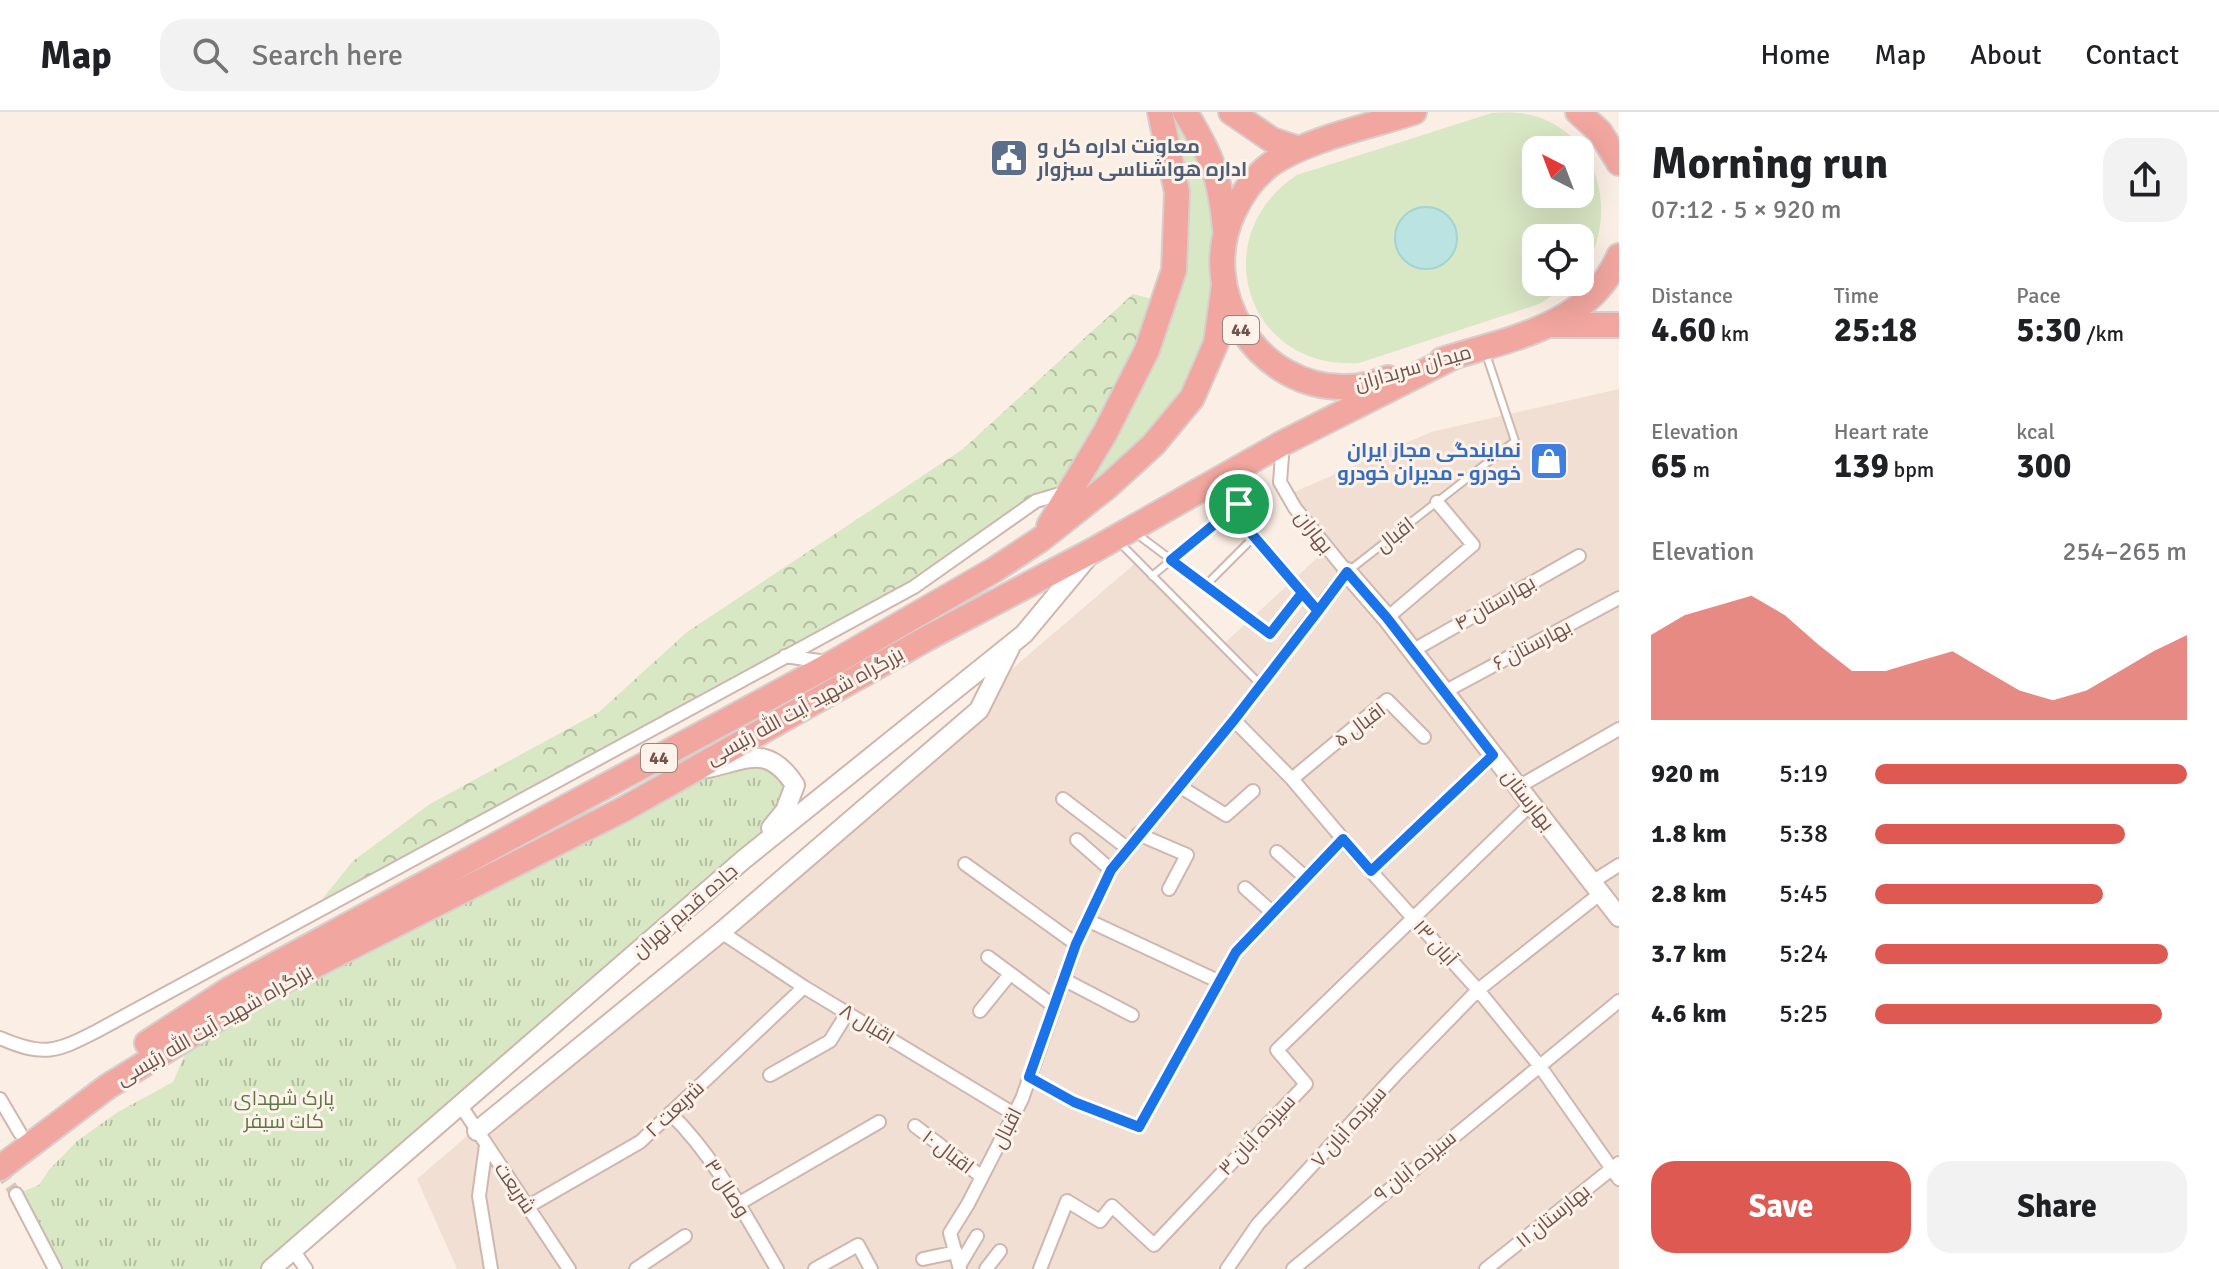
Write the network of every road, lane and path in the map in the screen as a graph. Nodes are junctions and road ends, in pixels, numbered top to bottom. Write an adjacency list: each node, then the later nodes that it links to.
1 (1160, 112): 17 (highway)
2 (1185, 112): 8 (highway)
3 (1231, 112): 6 (highway)
4 (1414, 112): 6 (highway, میدان سربداران / 44)
5 (1578, 112): 7 (highway)
6 (1299, 149): 8 (highway, میدان سربداران / 44)
7 (1619, 163)
8 (1226, 234): 10 (highway, میدان سربداران / 44)
9 (1619, 256): 11 (highway, میدان سربداران / 44)
10 (1224, 285): 14 (highway, میدان سربداران / 44); 22 (highway, بزرگراه شهید آیت الله رئیسی / 44)
11 (1548, 325): 12 (highway, 44); 13 (highway, میدان سربداران / 44)
12 (1619, 325)
13 (1483, 347): 14 (highway, میدان سربداران / 44); 18 (lane, اقبال)
14 (1455, 356): 15 (highway, بزرگراه شهید آیت الله رئیسی / 44)
15 (1283, 443): 16 (highway, بزرگراه شهید آیت الله رئیسی / 44); 26 (street, بهاران)
16 (1231, 473): 19 (street); 20 (highway, بزرگراه شهید آیت الله رئیسی / 44)
17 (1070, 491): 22 (highway); 35 (street)
18 (1437, 502): 26 (lane, اقبال); 32 (street)
19 (1239, 504): 21 (street); 25 (lane)
20 (1123, 534): 23 (highway, بزرگراه شهید آیت الله رئیسی / 44); 25 (lane); 27 (lane)
21 (1254, 537): 28 (lane); 29 (street)
22 (1041, 539): 36 (highway, بزرگراه شهید آیت الله رئیسی / 44)
23 (1094, 550): 33 (main road, جاده قدیم تهران); 43 (highway, بزرگراه شهید آیت الله رئیسی / 44)
24 (1579, 556): 34 (street, بهارستان ۴)
25 (1171, 560): 27 (lane); 28 (lane)
26 (1347, 572): 31 (street, اقبال); 32 (main road, بهارستان)
27 (1152, 576): 37 (lane)
28 (1205, 586): 29 (lane)
29 (1302, 593): 31 (street)
30 (1619, 598): 38 (street, بهارستان ۶)
31 (1318, 611): 37 (street, اقبال)
32 (1387, 618): 34 (main road, بهارستان)
33 (1014, 642): 55 (main road, جاده قدیم تهران); 69 (main road)
34 (1412, 651): 38 (main road, بهارستان)
35 (785, 656): 36 (street); 82 (street)
36 (833, 663): 64 (highway, بزرگراه شهید آیت الله رئیسی / 44)
37 (1261, 685): 39 (street, اقبال)
38 (1444, 692): 42 (main road, بهارستان)
39 (1234, 720): 44 (street, ۱۳ آبان); 45 (street, اقبال)
40 (1619, 729): 46 (street)
41 (1424, 737): 44 (street, اقبال ۵)
42 (1493, 755): 46 (main road, بهارستان); 59 (street)
43 (687, 773): 55 (main road); 64 (highway, بزرگراه شهید آیت الله رئیسی / 44)
44 (1292, 779): 51 (street, ۱۳ آبان)
45 (1179, 786): 47 (street); 50 (street, اقبال)
46 (1518, 787): 49 (main road, بهارستان)
47 (1253, 791)
48 (1063, 799): 53 (street)
49 (1531, 804): 62 (main road, بهارستان); 67 (street)
50 (1138, 834): 53 (street, اقبال); 63 (street)
51 (1343, 839): 59 (street, ۱۳ آبان); 60 (street)
52 (1077, 840): 58 (street)
53 (1127, 848): 58 (street, اقبال)
54 (1277, 852): 60 (street)
55 (743, 860): 87 (main road, جاده قدیم تهران)
56 (965, 864): 70 (street)
57 (1619, 865): 62 (street, سیزده آبان ۷)
58 (1111, 870): 68 (street, اقبال)
59 (1371, 871): 67 (street, ۱۳ آبان)
60 (1306, 878): 65 (street)
61 (1245, 888): 65 (street)
62 (1596, 888): 66 (main road, بهارستان); 76 (street, سیزده آبان ۷)
63 (1169, 889)
64 (409, 905): 92 (highway, بزرگراه شهید آیت الله رئیسی / 44); 95 (highway, بزرگراه شهید آیت الله رئیسی / 44)
65 (1273, 913): 74 (street)
66 (1619, 917)
67 (1412, 918): 76 (street, ۱۳ آبان); 118 (street, سیزده آبان ۳)
68 (1087, 920): 70 (street, اقبال); 74 (street)
69 (721, 932): 75 (street, اقبال ۸); 93 (main road)
70 (1076, 944): 73 (street, اقبال)
71 (988, 957): 72 (street)
72 (1010, 974): 78 (street); 79 (street)
73 (1063, 979): 78 (street, اقبال); 81 (street)
74 (1220, 982): 85 (street)
75 (804, 987): 80 (street, اقبال ۸); 88 (street, شریعت ۲)
76 (1478, 990): 83 (street, ۱۳ آبان); 119 (street, سیزده آبان ۷)
77 (1619, 1001): 83 (street, سیزده آبان ۹)
78 (1054, 1006): 85 (street, اقبال)
79 (980, 1011)
80 (848, 1012): 84 (street); 89 (street, اقبال ۸)
81 (1132, 1015)
82 (0, 1038)
83 (1539, 1065): 96 (street, ۱۳ آبان); 120 (street, سیزده آبان ۹)
84 (770, 1075)
85 (1029, 1077): 89 (street, اقبال)
86 (0, 1099): 92 (street)
87 (461, 1106): 93 (street, شریعت); 103 (main road, جاده قدیم تهران)
88 (670, 1113): 99 (street, وصال ۳); 100 (street, شریعت ۲)
89 (1014, 1114): 97 (street, اقبال)
90 (879, 1122): 99 (street)
91 (915, 1126): 97 (street, اقبال ۱۰)
92 (20, 1133): 94 (highway, بزرگراه شهید آیت الله رئیسی / 44)
93 (481, 1138): 100 (street, شریعت); 111 (street)
94 (0, 1149)
95 (0, 1168)
96 (1617, 1170): 121 (street, بهارستان ۱۱)
97 (982, 1177): 105 (street, اقبال)
98 (16, 1194): 108 (street)
99 (738, 1204): 114 (street, وصال ۳)
100 (527, 1207): 112 (street, شریعت)
101 (685, 1236): 113 (street)
102 (977, 1236): 107 (street)
103 (293, 1250): 109 (main road, جاده قدیم تهران); 110 (street)
104 (1000, 1251): 117 (street)
105 (956, 1252): 106 (street); 107 (street, اقبال)
106 (923, 1259)
107 (960, 1268)
108 (55, 1269)
109 (271, 1269)
110 (306, 1269)
111 (491, 1269)
112 (569, 1269)
113 (636, 1269)
114 (777, 1269)
115 (815, 1269): 116 (street)
116 (871, 1269)
117 (986, 1269)
118 (1040, 1269)
119 (1227, 1269)
120 (1293, 1269)
121 (1486, 1269)

